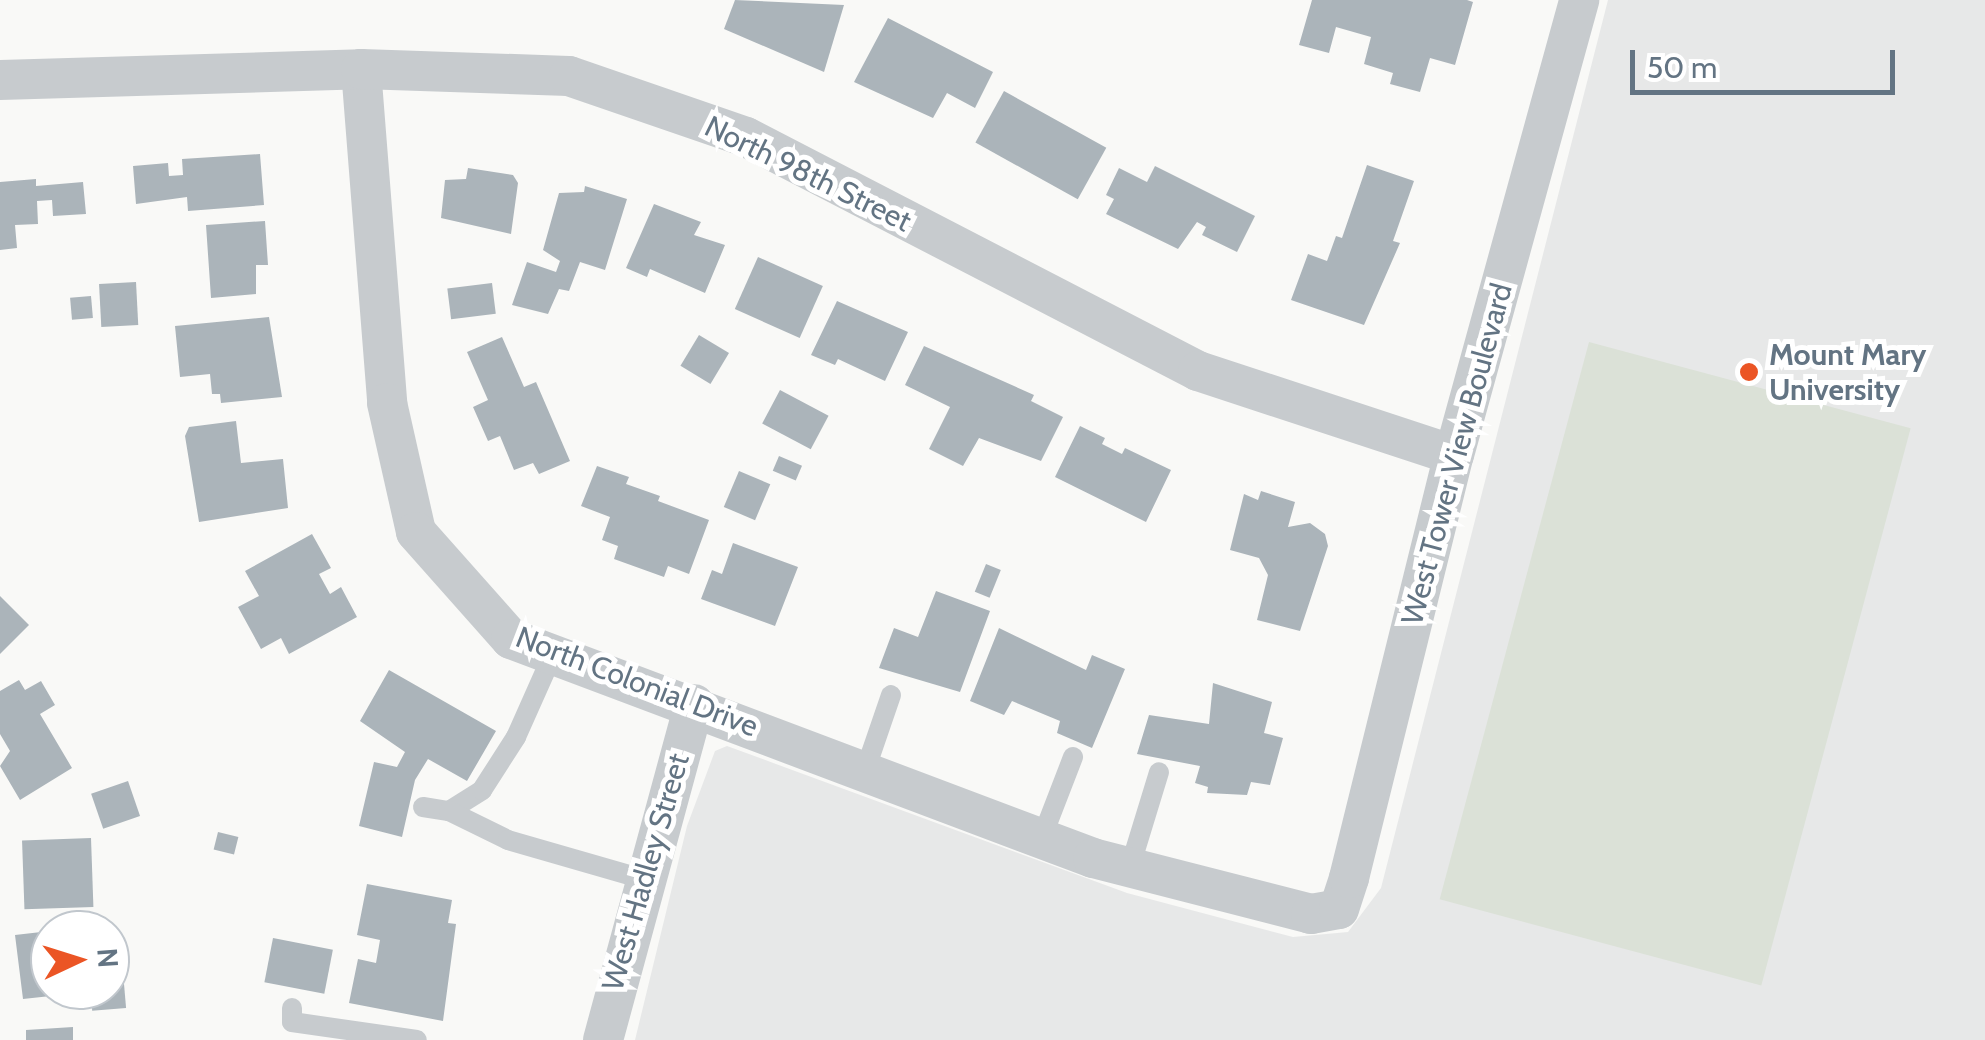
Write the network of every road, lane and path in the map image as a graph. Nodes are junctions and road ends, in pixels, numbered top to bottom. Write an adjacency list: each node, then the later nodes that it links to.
1 (1579, 0): 4 (street, West Tower View Boulevard)
2 (361, 70): 3 (street, North 98th Street); 4 (street, North 98th Street); 5 (street, North Colonial Drive)
3 (0, 80)
4 (1454, 455): 16 (street, West Tower View Boulevard)
5 (553, 654): 7 (street, North Colonial Drive); 12 (lane)
6 (891, 695): 9 (lane)
7 (694, 704): 9 (street, North Colonial Drive); 15 (street, West Hadley Street)
8 (1073, 757): 13 (lane)
9 (866, 768): 13 (street, North Colonial Drive)
10 (1159, 772): 14 (lane)
11 (423, 807): 12 (lane)
12 (449, 812): 15 (lane)
13 (1041, 840): 14 (street, North Colonial Drive)
14 (1130, 867): 16 (street, North Colonial Drive)
15 (643, 879): 19 (street, West Hadley Street)
16 (1339, 910)
17 (292, 1008): 18 (lane)
18 (417, 1040)
19 (603, 1040)

